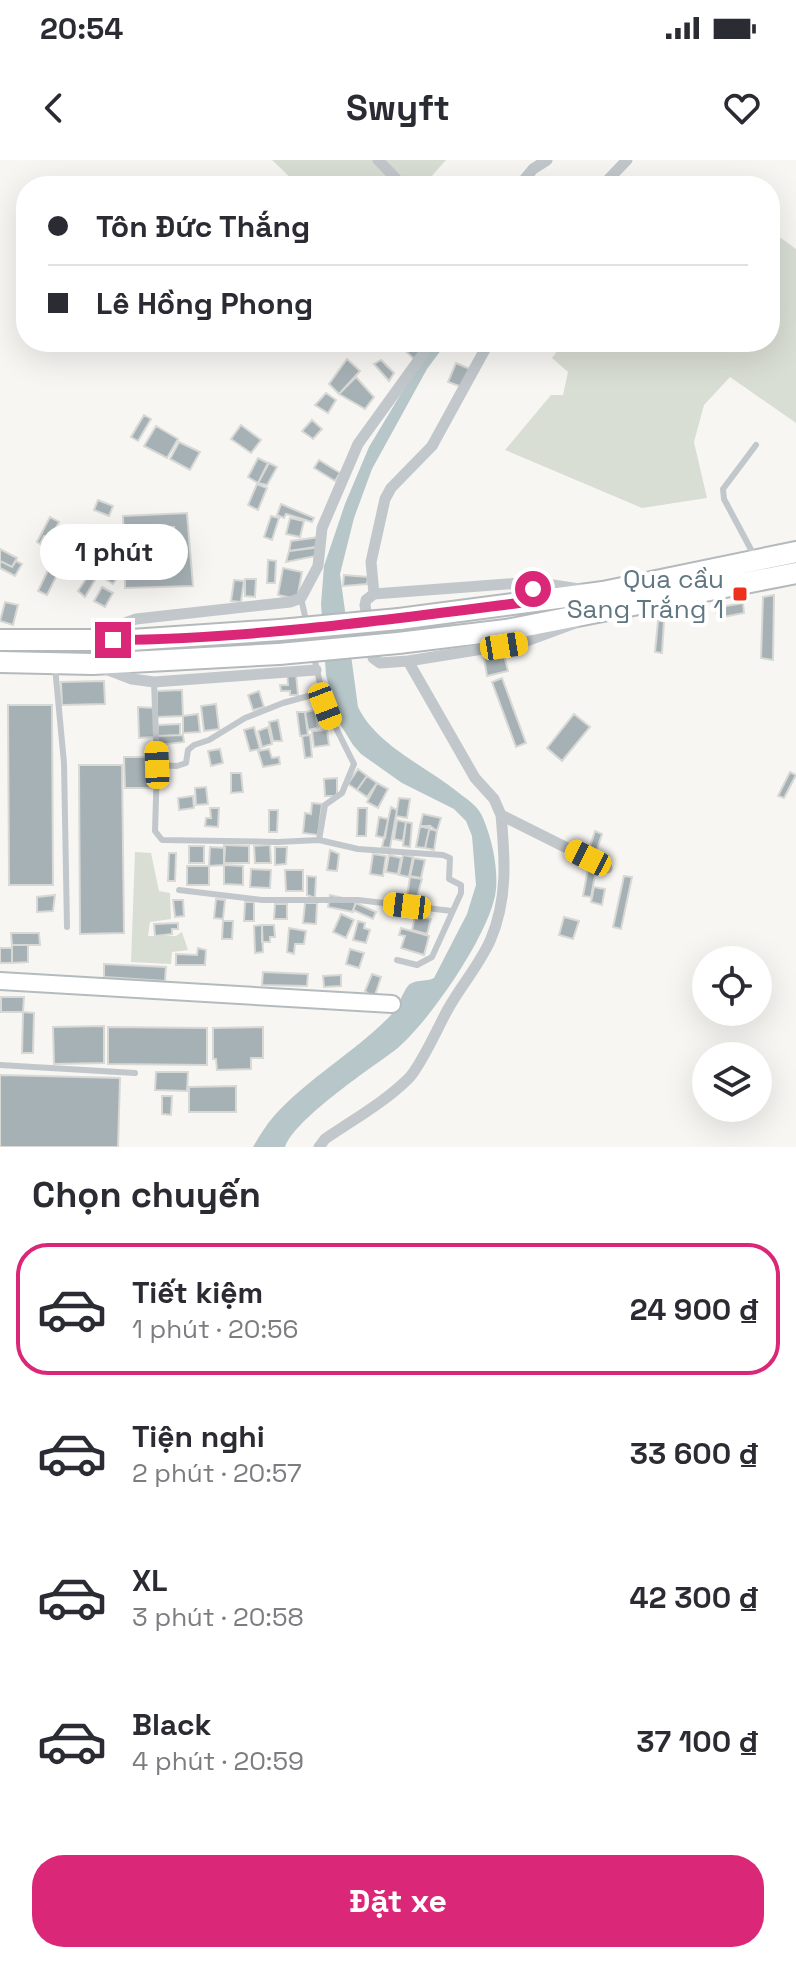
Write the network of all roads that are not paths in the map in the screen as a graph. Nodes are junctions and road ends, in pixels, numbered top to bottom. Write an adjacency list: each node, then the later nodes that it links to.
1 (378, 160): 3 (street)
2 (627, 160): 4 (street)
3 (393, 176)
4 (612, 176)
5 (423, 352): 13 (street)
6 (484, 352): 12 (street)
7 (756, 445): 9 (lane)
8 (796, 552): 9 (highway)
9 (757, 560): 14 (highway)
10 (796, 573): 14 (highway)
11 (529, 582): 12 (street); 14 (street); 15 (street)
12 (374, 594): 19 (street)
13 (301, 598): 18 (street); 23 (lane)
14 (602, 602): 15 (highway); 16 (highway)
15 (519, 603): 18 (highway, bridge)
16 (526, 634): 19 (street); 22 (highway, bridge)
17 (0, 640): 18 (highway)
18 (95, 640)
19 (408, 661): 27 (street)
20 (0, 662): 21 (highway)
21 (55, 663): 22 (highway); 32 (lane)
22 (93, 664): 24 (street)
23 (316, 670): 24 (street); 25 (lane)
24 (154, 682): 26 (lane)
25 (323, 692): 26 (lane); 28 (lane)
26 (157, 765): 28 (lane)
27 (497, 808): 29 (street); 38 (street)
28 (319, 840): 31 (lane)
29 (607, 868)
30 (179, 890): 31 (lane)
31 (452, 911): 33 (lane)
32 (67, 927)
33 (397, 960)
34 (0, 981): 35 (street)
35 (392, 1004)
36 (0, 1065): 37 (lane)
37 (135, 1073)
38 (319, 1147)

